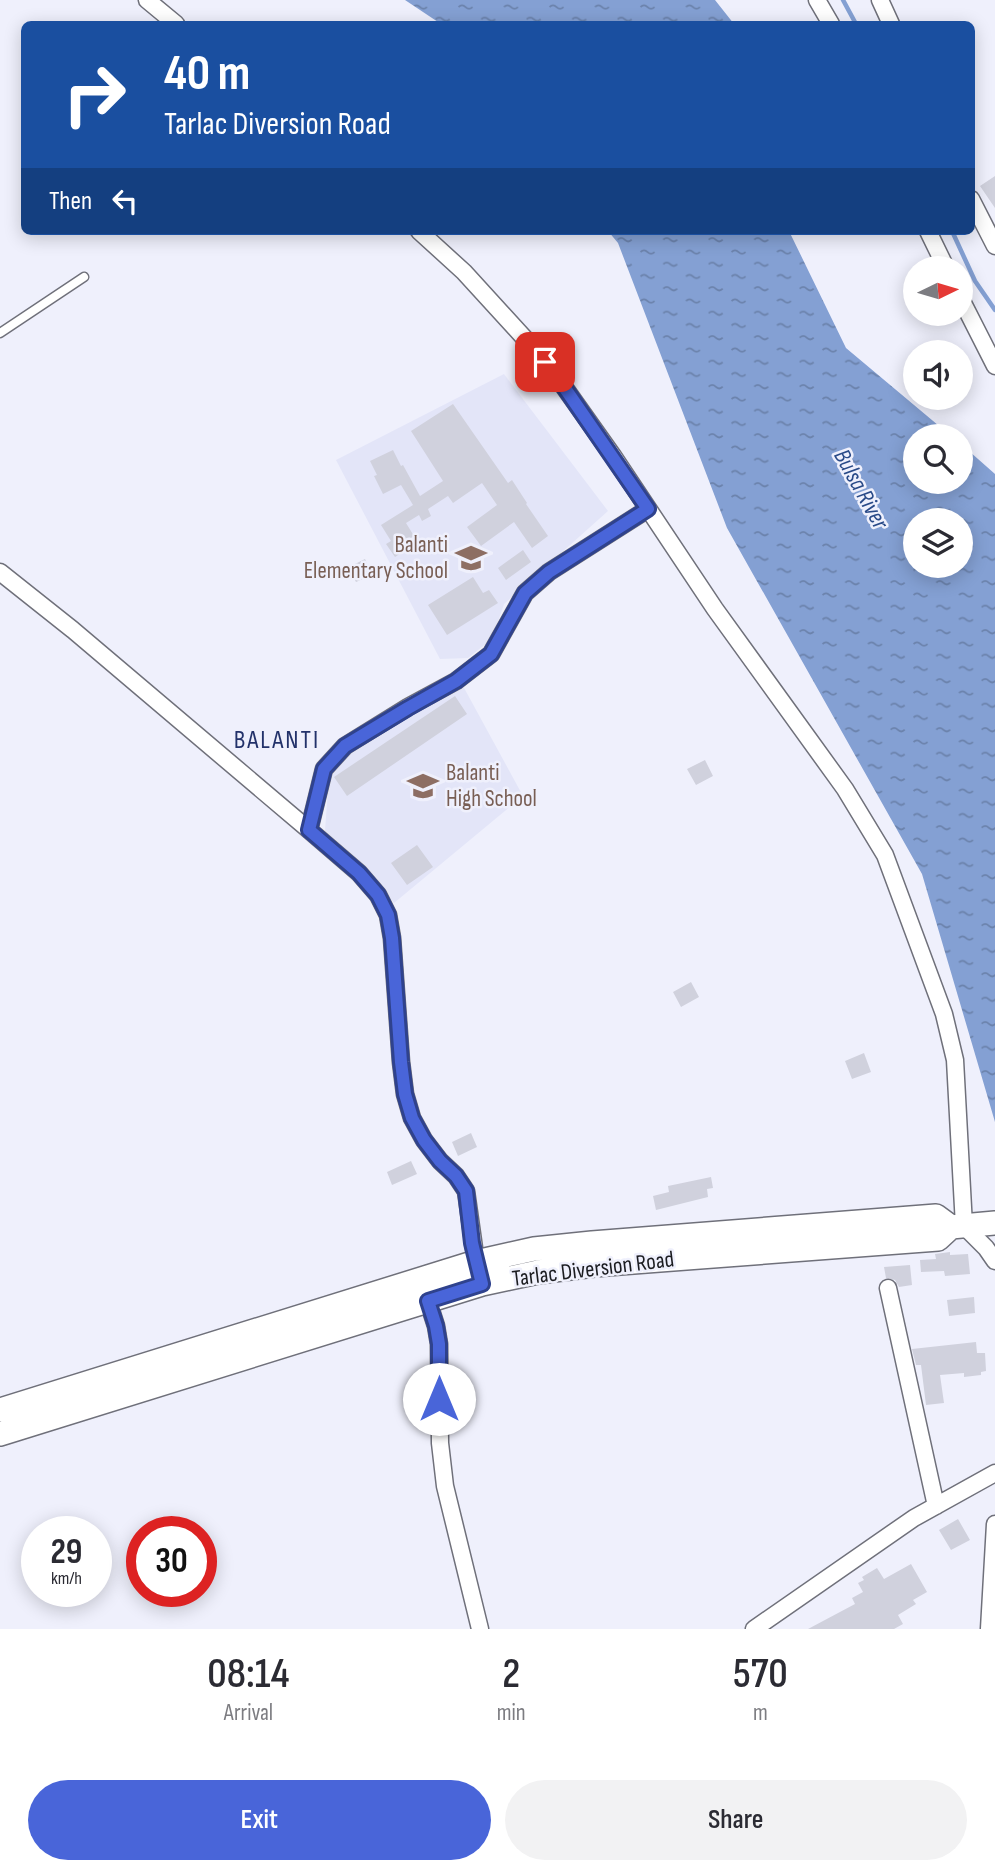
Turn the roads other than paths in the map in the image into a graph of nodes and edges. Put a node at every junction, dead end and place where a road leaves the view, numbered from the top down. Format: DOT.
graph roads {
  1 [pos="147,0"];
  2 [pos="817,0"];
  3 [pos="880,0"];
  4 [pos="172,21"];
  5 [pos="829,21"];
  6 [pos="890,21"];
  7 [pos="975,207"];
  8 [pos="423,235"];
  9 [pos="930,235"];
  10 [pos="995,246"];
  11 [pos="940,256"];
  12 [pos="84,276"];
  13 [pos="973,323"];
  14 [pos="0,333"];
  15 [pos="995,366"];
  16 [pos="648,509"];
  17 [pos="0,572"];
  18 [pos="309,830"];
  19 [pos="972,1225"];
  20 [pos="995,1261"];
  21 [pos="479,1273"];
  22 [pos="888,1288"];
  23 [pos="425,1290"];
  24 [pos="0,1410"];
  25 [pos="0,1434"];
  26 [pos="995,1473"];
  27 [pos="936,1506"];
  28 [pos="995,1524"];
  29 [pos="480,1629"];
  30 [pos="754,1629"];
  31 [pos="989,1629"];
  1 -- 4 [label="street"];
  2 -- 5 [label="street"];
  3 -- 6 [label="street"];
  7 -- 10 [label="street"];
  8 -- 16 [label="street"];
  9 -- 11 [label="street"];
  12 -- 14 [label="lane"];
  13 -- 15 [label="street"];
  16 -- 18 [label="street"];
  16 -- 19 [label="street"];
  17 -- 18 [label="street"];
  18 -- 21 [label="street"];
  19 -- 20 [label="street"];
  19 -- 21 [label="main road, Tarlac Diversion Road"];
  21 -- 23 [label="main road, Tarlac Diversion Road"];
  22 -- 27 [label="street"];
  23 -- 24 [label="main road, Tarlac Diversion Road"];
  23 -- 25 [label="main road, Tarlac Diversion Road"];
  23 -- 29 [label="street"];
  26 -- 27 [label="street"];
  27 -- 30 [label="street"];
  28 -- 31 [label="street"];
}
